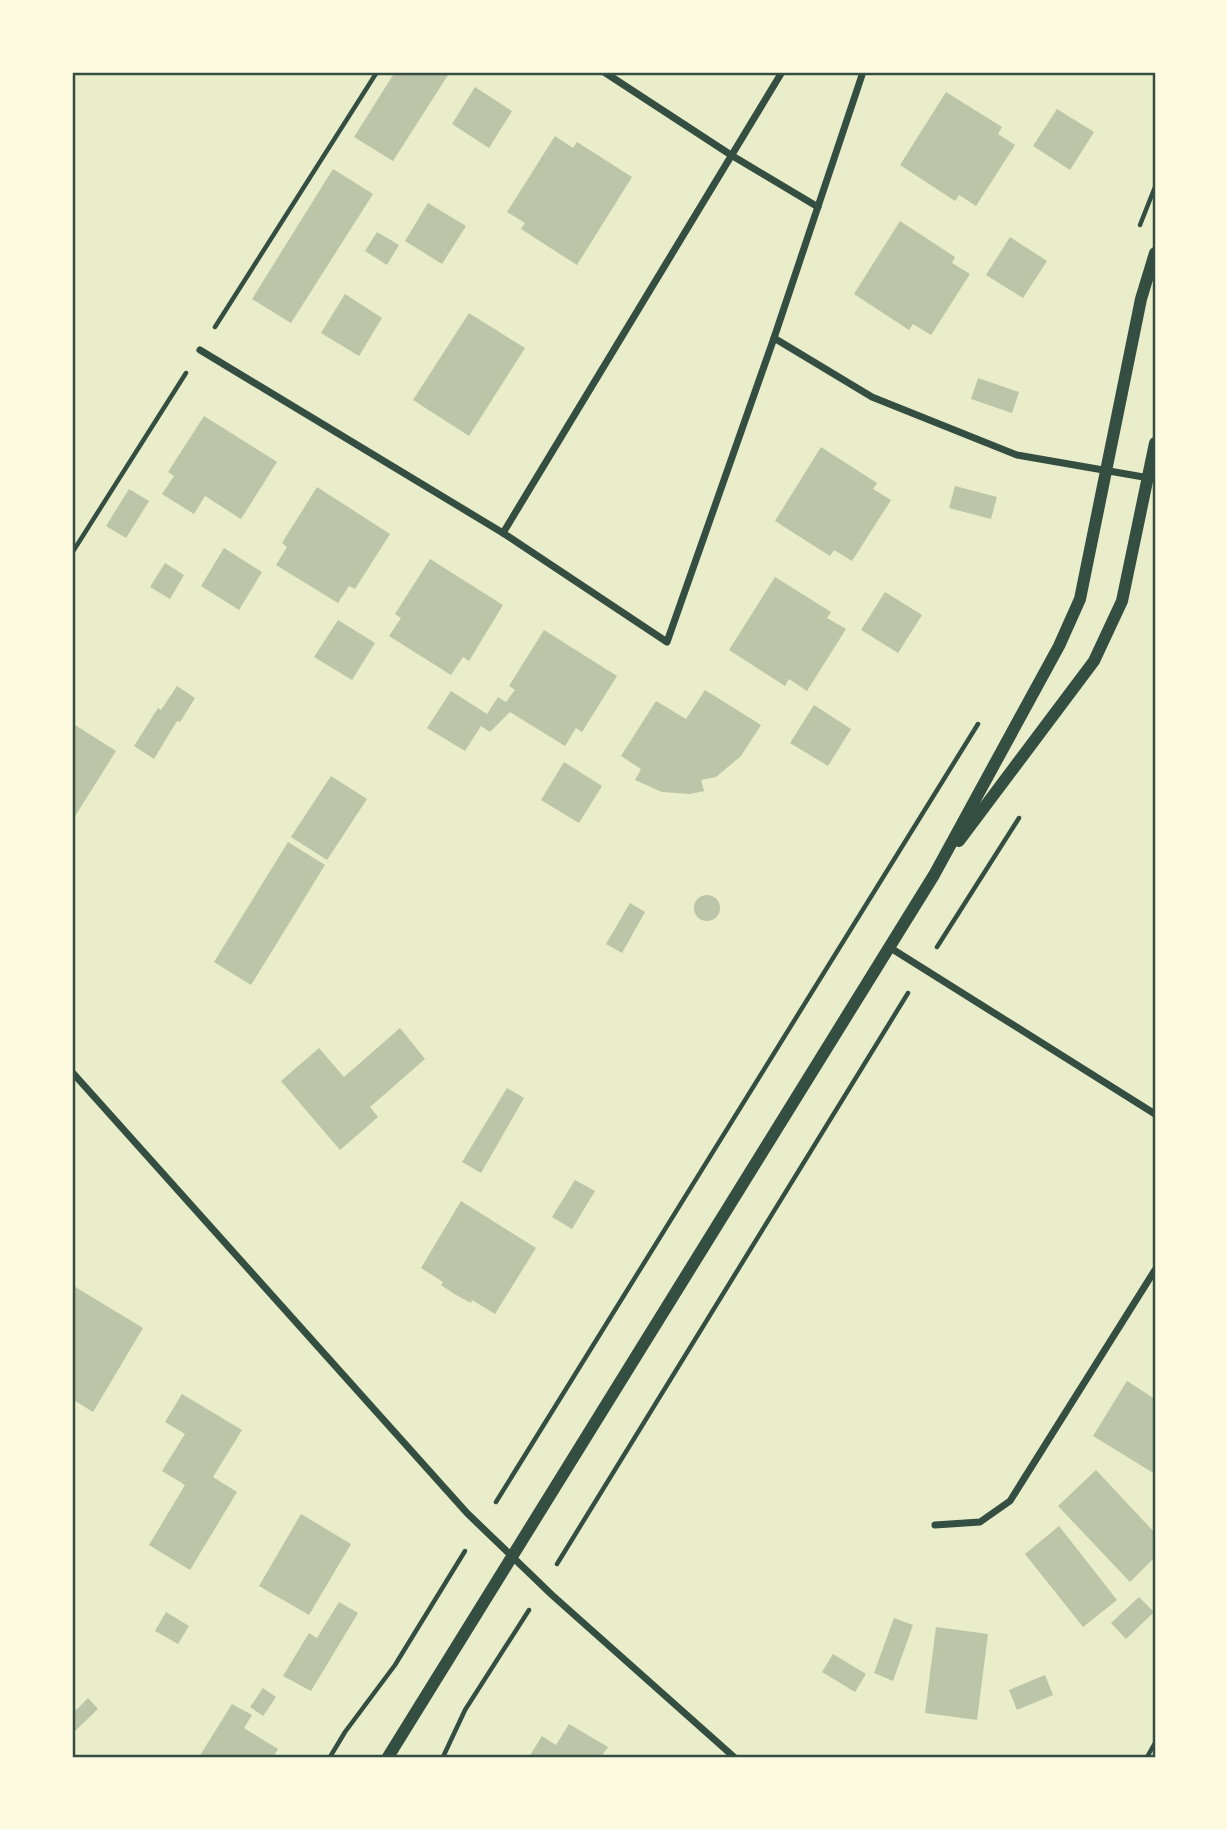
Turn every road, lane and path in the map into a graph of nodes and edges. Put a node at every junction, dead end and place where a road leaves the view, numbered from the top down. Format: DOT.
graph roads {
  1 [pos="377,72"];
  2 [pos="604,72"];
  3 [pos="782,72"];
  4 [pos="863,72"];
  5 [pos="731,155"];
  6 [pos="1155,187"];
  7 [pos="818,207"];
  8 [pos="1137,232"];
  9 [pos="1155,253"];
  10 [pos="774,338"];
  11 [pos="200,350"];
  12 [pos="1155,443"];
  13 [pos="1107,471"];
  14 [pos="1152,479"];
  15 [pos="503,533"];
  16 [pos="72,553"];
  17 [pos="984,713"];
  18 [pos="1026,806"];
  19 [pos="934,874"];
  20 [pos="889,947"];
  21 [pos="923,969"];
  22 [pos="72,1072"];
  23 [pos="1155,1114"];
  24 [pos="1155,1270"];
  25 [pos="935,1525"];
  26 [pos="481,1526"];
  27 [pos="512,1556"];
  28 [pos="544,1586"];
  29 [pos="1155,1743"];
  30 [pos="330,1757"];
  31 [pos="388,1757"];
  32 [pos="443,1757"];
  33 [pos="734,1757"];
  34 [pos="1147,1757"];
  1 -- 11 [label="path"];
  2 -- 5 [label="street"];
  3 -- 5 [label="street"];
  4 -- 7 [label="street"];
  5 -- 7 [label="street"];
  5 -- 15 [label="street"];
  6 -- 8 [label="path"];
  7 -- 10 [label="street"];
  9 -- 13 [label="street"];
  10 -- 13 [label="street"];
  10 -- 15 [label="street"];
  11 -- 15 [label="street"];
  11 -- 16 [label="path"];
  12 -- 14 [label="street"];
  13 -- 14 [label="street"];
  13 -- 19 [label="street"];
  14 -- 19 [label="street"];
  17 -- 26 [label="path"];
  18 -- 21 [label="path"];
  19 -- 20 [label="street"];
  20 -- 21 [label="street"];
  20 -- 27 [label="street"];
  21 -- 23 [label="street"];
  21 -- 28 [label="path"];
  22 -- 26 [label="street"];
  24 -- 25 [label="street"];
  26 -- 27 [label="street"];
  26 -- 30 [label="path"];
  27 -- 28 [label="street"];
  27 -- 31 [label="street"];
  28 -- 32 [label="path"];
  28 -- 33 [label="street"];
  29 -- 34 [label="path"];
}
